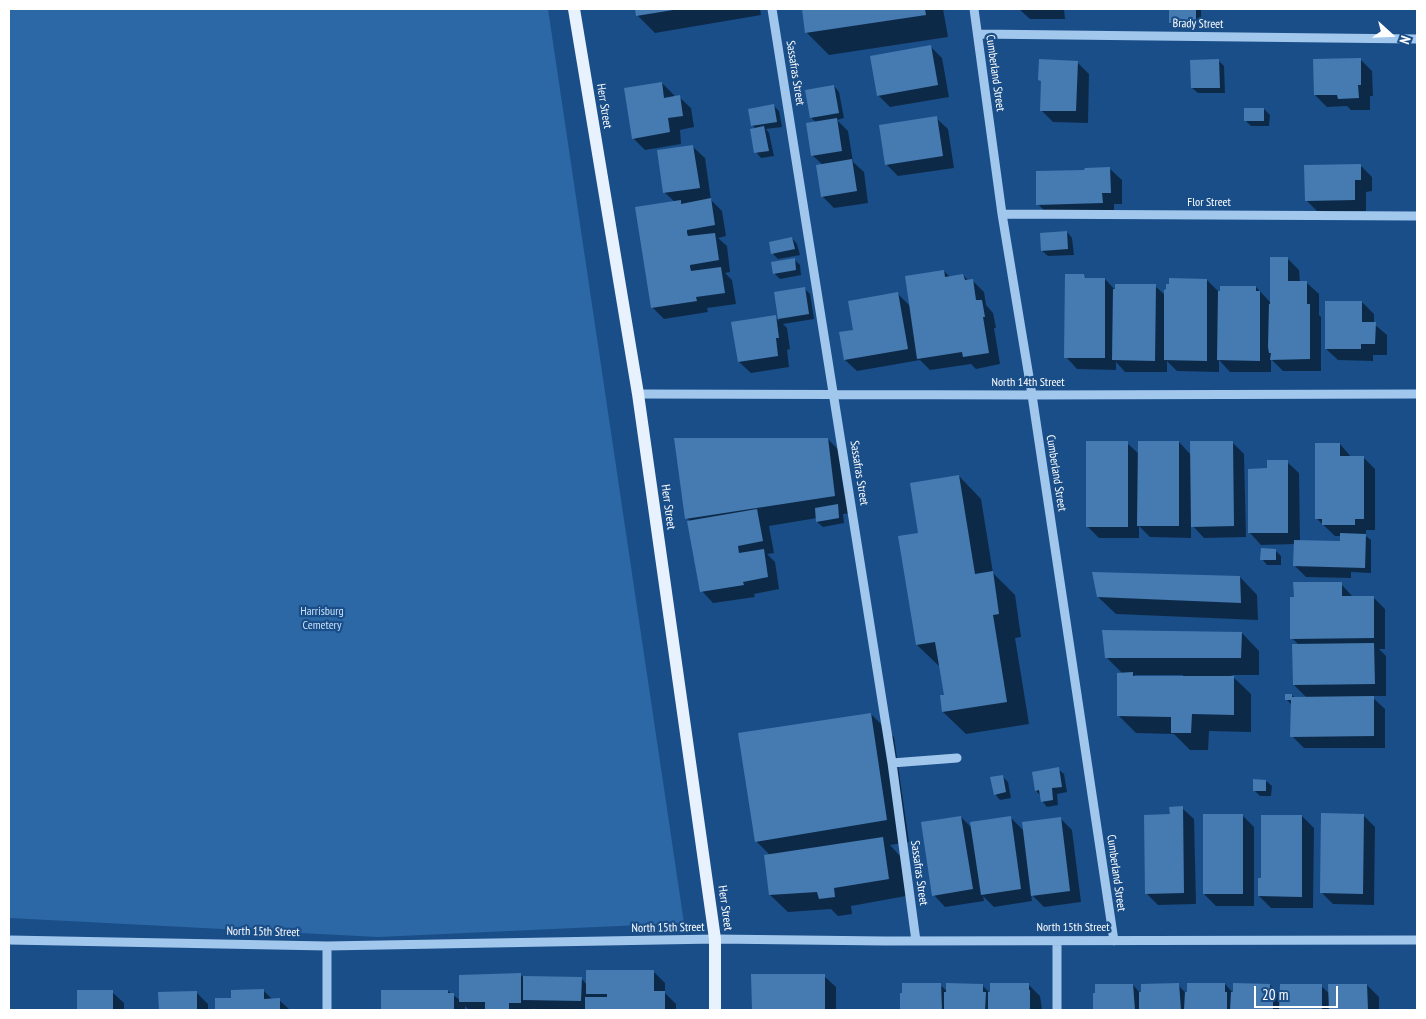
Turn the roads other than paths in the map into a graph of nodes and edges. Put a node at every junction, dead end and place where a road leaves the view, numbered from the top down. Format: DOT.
graph roads {
  1 [pos="574,9"];
  2 [pos="772,9"];
  3 [pos="974,9"];
  4 [pos="978,34"];
  5 [pos="1417,39"];
  6 [pos="1002,214"];
  7 [pos="1417,216"];
  8 [pos="638,394"];
  9 [pos="834,394"];
  10 [pos="1417,394"];
  11 [pos="1032,396"];
  12 [pos="957,758"];
  13 [pos="892,763"];
  14 [pos="9,940"];
  15 [pos="715,940"];
  16 [pos="1417,940"];
  17 [pos="916,941"];
  18 [pos="1057,941"];
  19 [pos="1114,941"];
  20 [pos="327,946"];
  21 [pos="327,1010"];
  22 [pos="715,1010"];
  23 [pos="1057,1010"];
  1 -- 8 [label="main road, Herr Street"];
  2 -- 9 [label="street, Sassafras Street"];
  3 -- 4 [label="street, Cumberland Street"];
  4 -- 5 [label="street, Brady Street"];
  4 -- 6 [label="street, Cumberland Street"];
  6 -- 7 [label="street, Flor Street"];
  6 -- 11 [label="street, Cumberland Street"];
  8 -- 9 [label="street, North 14th Street"];
  8 -- 15 [label="main road, Herr Street"];
  9 -- 11 [label="street, North 14th Street"];
  9 -- 13 [label="street, Sassafras Street"];
  10 -- 11 [label="street, North 14th Street"];
  11 -- 19 [label="street, Cumberland Street"];
  12 -- 13 [label="street"];
  13 -- 17 [label="street, Sassafras Street"];
  14 -- 20 [label="street, North 15th Street"];
  15 -- 17 [label="street, North 15th Street"];
  15 -- 20 [label="street, North 15th Street"];
  15 -- 22 [label="main road, Herr Street"];
  16 -- 19 [label="street, North 15th Street"];
  17 -- 18 [label="street, North 15th Street"];
  18 -- 19 [label="street, North 15th Street"];
  18 -- 23 [label="street"];
  20 -- 21 [label="street"];
}
